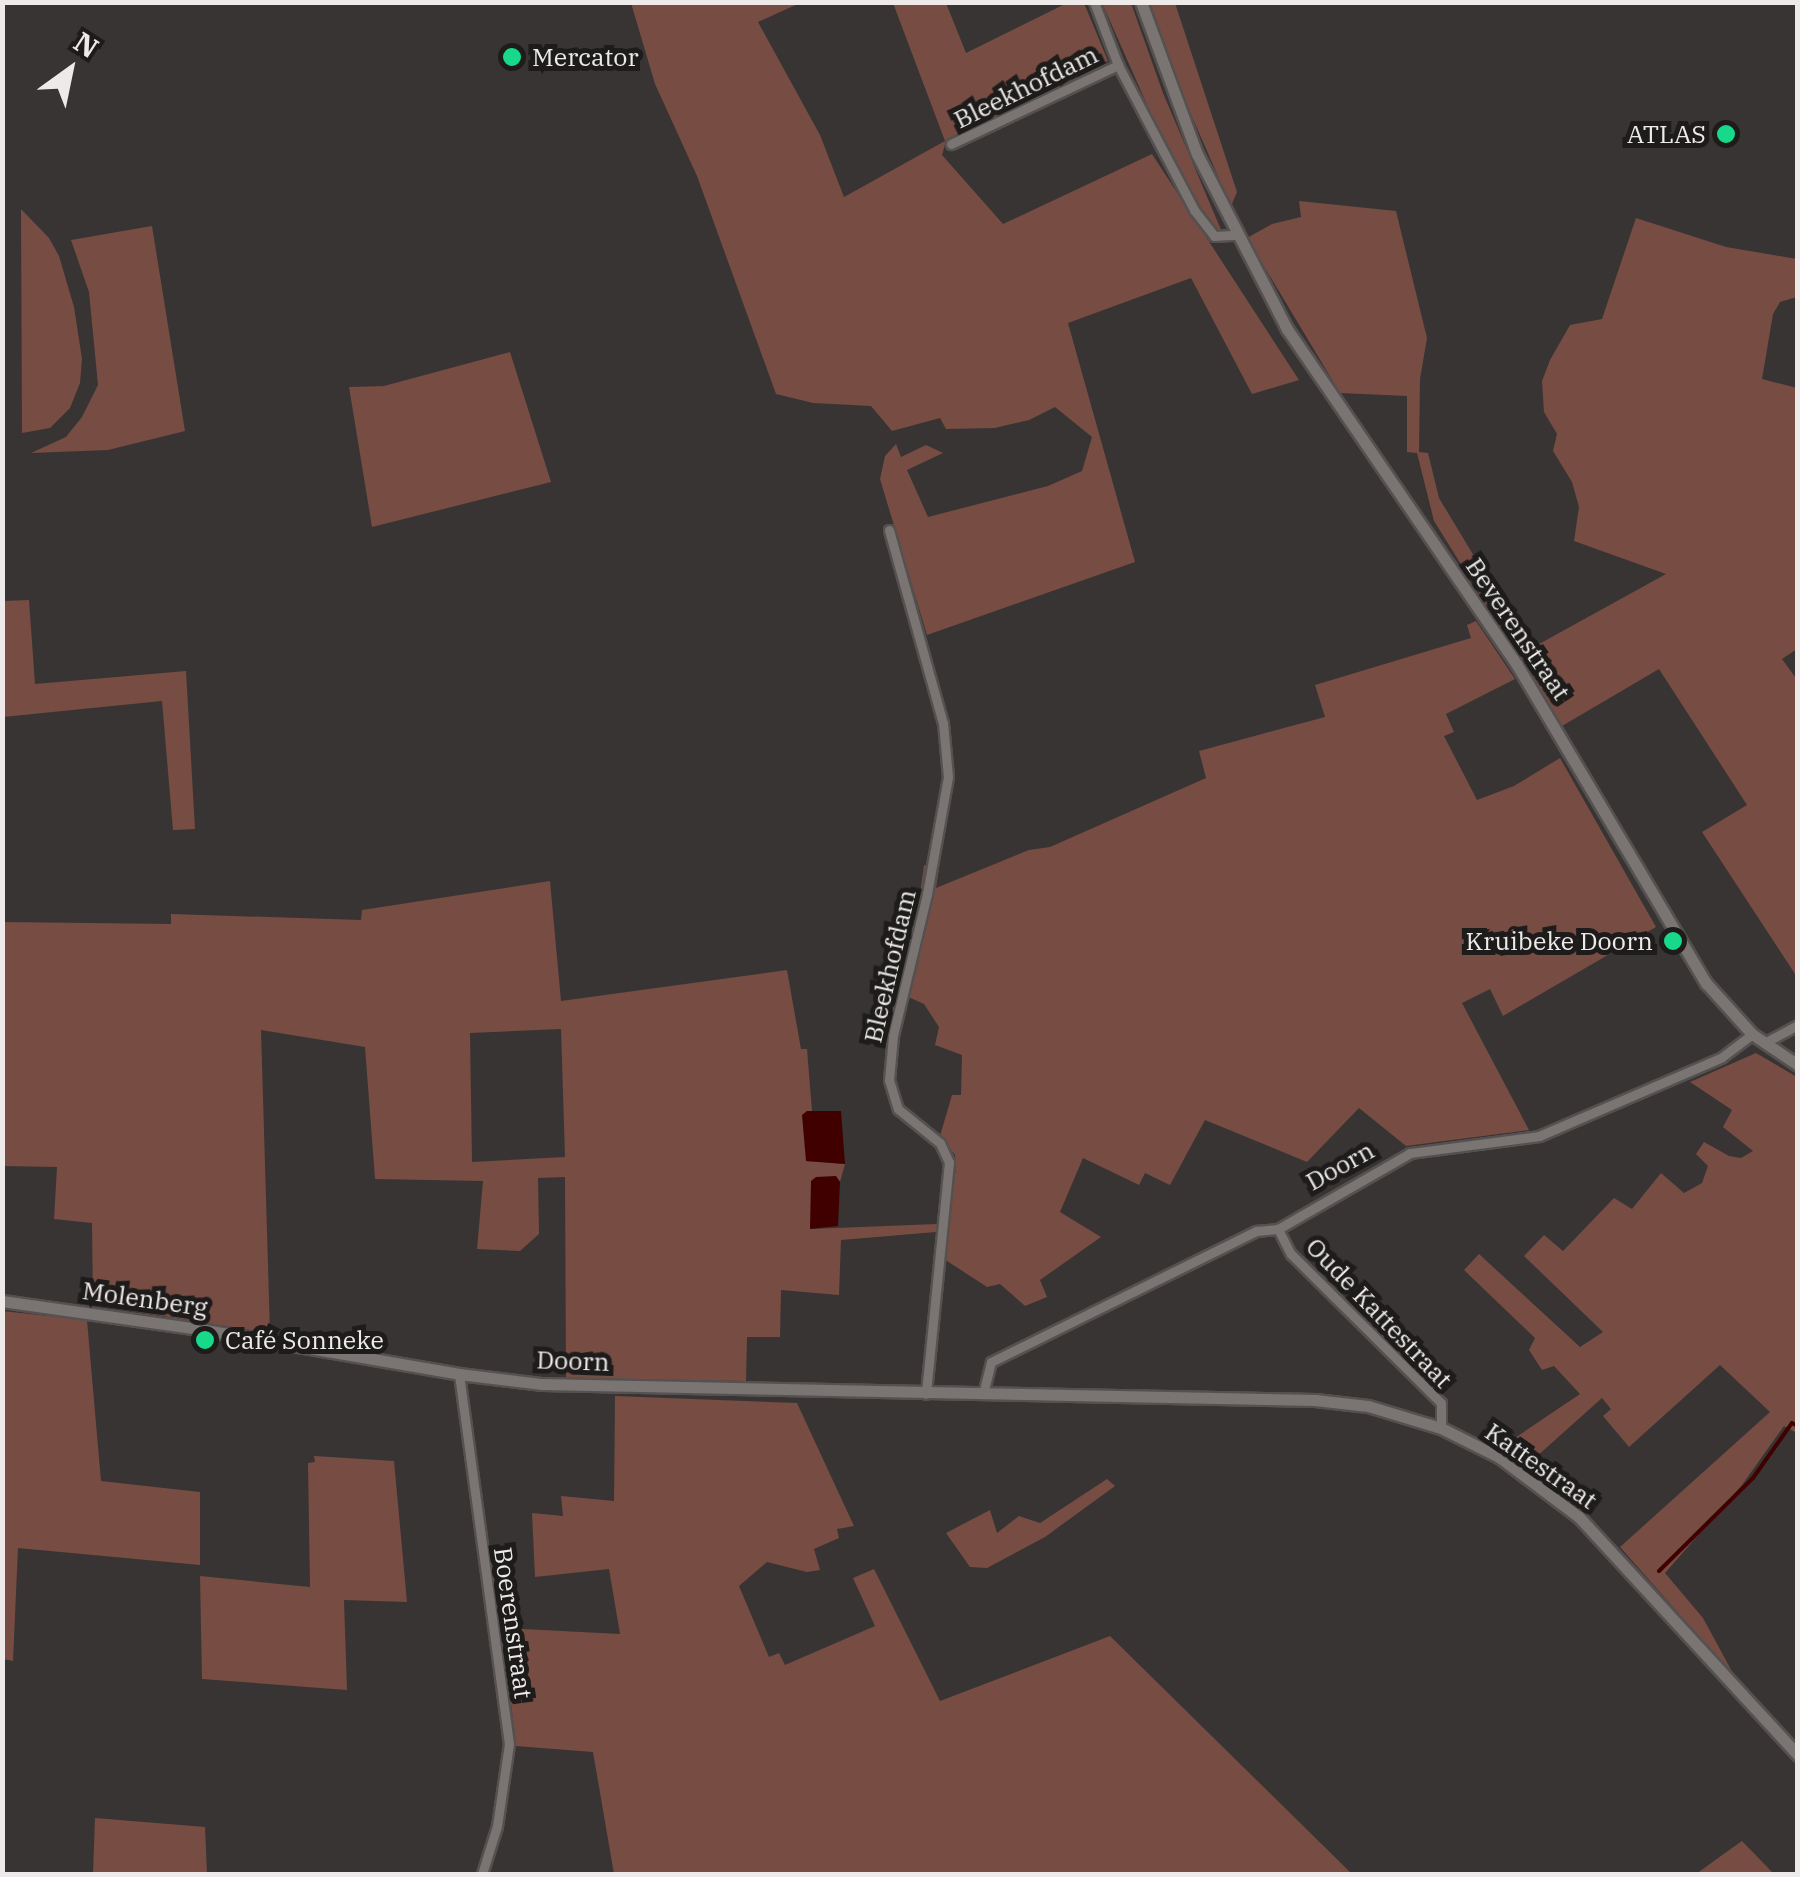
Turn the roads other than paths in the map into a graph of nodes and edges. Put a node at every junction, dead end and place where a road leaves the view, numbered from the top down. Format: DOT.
graph roads {
  1 [pos="1094,2"];
  2 [pos="1141,2"];
  3 [pos="1118,65"];
  4 [pos="952,144"];
  5 [pos="1236,235"];
  6 [pos="889,530"];
  7 [pos="1798,1025"];
  8 [pos="1752,1034"];
  9 [pos="1764,1043"];
  10 [pos="1798,1065"];
  11 [pos="1278,1229"];
  12 [pos="2,1301"];
  13 [pos="459,1374"];
  14 [pos="926,1394"];
  15 [pos="983,1394"];
  16 [pos="1441,1428"];
  17 [pos="1798,1755"];
  18 [pos="482,1874"];
  1 -- 3 [label="street"];
  2 -- 5 [label="street, Beverenstraat"];
  3 -- 4 [label="street, Bleekhofdam"];
  3 -- 5 [label="street"];
  5 -- 8 [label="street, Beverenstraat"];
  6 -- 14 [label="street, Bleekhofdam"];
  7 -- 9 [label="street"];
  8 -- 9 [label="street, Beverenstraat"];
  8 -- 11 [label="street, Doorn"];
  9 -- 10 [label="street, Beverenstraat"];
  11 -- 15 [label="street, Doorn"];
  11 -- 16 [label="street, Oude Kattestraat"];
  12 -- 13 [label="street, Molenberg"];
  13 -- 14 [label="street, Doorn"];
  13 -- 18 [label="street, Boerenstraat"];
  14 -- 15 [label="street, Kattestraat"];
  15 -- 16 [label="street, Kattestraat"];
  16 -- 17 [label="street, Kattestraat"];
}
